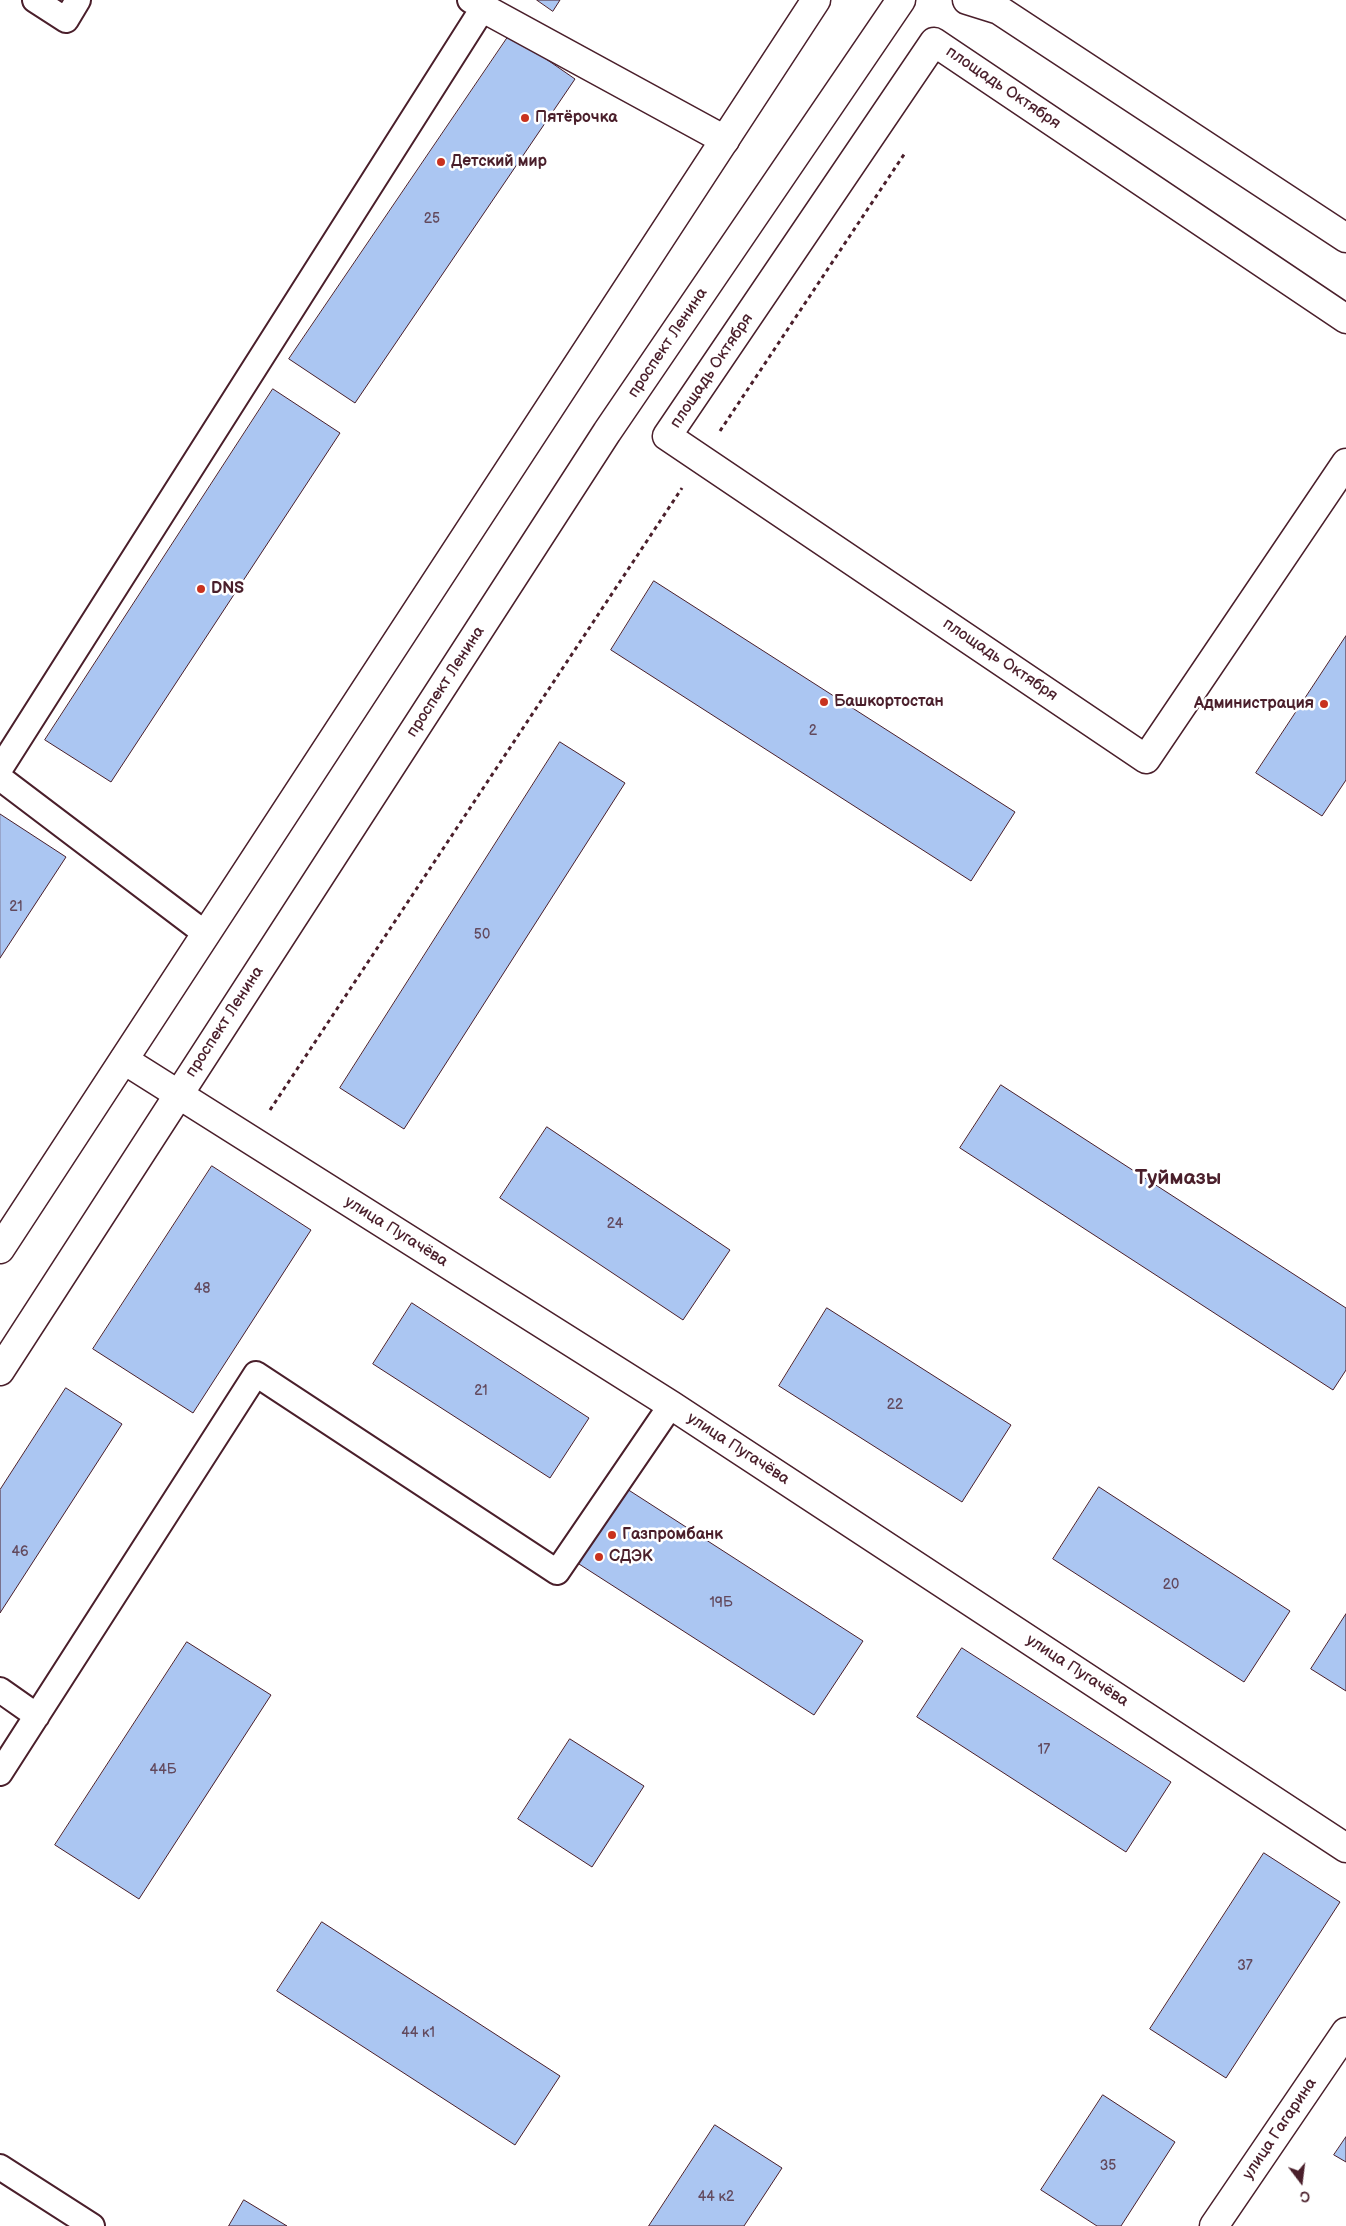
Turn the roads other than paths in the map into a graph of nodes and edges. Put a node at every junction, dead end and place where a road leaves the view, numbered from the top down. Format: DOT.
graph roads {
  1 [pos="35,0"];
  2 [pos="78,0"];
  3 [pos="816,0"];
  4 [pos="901,0"];
  5 [pos="967,0"];
  6 [pos="477,4"];
  7 [pos="995,5"];
  8 [pos="725,140"];
  9 [pos="1346,238"];
  10 [pos="1346,319"];
  11 [pos="1346,463"];
  12 [pos="0,769"];
  13 [pos="0,778"];
  14 [pos="206,934"];
  15 [pos="124,1060"];
  16 [pos="179,1094"];
  17 [pos="0,1250"];
  18 [pos="0,1371"];
  19 [pos="672,1405"];
  20 [pos="0,1690"];
  21 [pos="37,1716"];
  22 [pos="0,1773"];
  23 [pos="1346,1848"];
  24 [pos="1346,2032"];
  25 [pos="0,2167"];
  26 [pos="92,2226"];
  27 [pos="1214,2226"];
  1 -- 2 [label="lane"];
  3 -- 8 [label="street"];
  4 -- 16 [label="street, проспект Ленина"];
  5 -- 7 [label="street"];
  6 -- 8 [label="street"];
  6 -- 12 [label="lane"];
  7 -- 9 [label="street"];
  8 -- 14 [label="street"];
  10 -- 11 [label="street, площадь Октября"];
  13 -- 14 [label="lane"];
  14 -- 15 [label="street"];
  15 -- 16 [label="street, улица Пугачёва"];
  15 -- 17 [label="street"];
  16 -- 18 [label="street, проспект Ленина"];
  16 -- 19 [label="street, улица Пугачёва"];
  19 -- 21 [label="lane"];
  19 -- 23 [label="street, улица Пугачёва"];
  20 -- 21 [label="lane"];
  21 -- 22 [label="lane"];
  24 -- 27 [label="street, улица Гагарина"];
  25 -- 26 [label="lane"];
}
